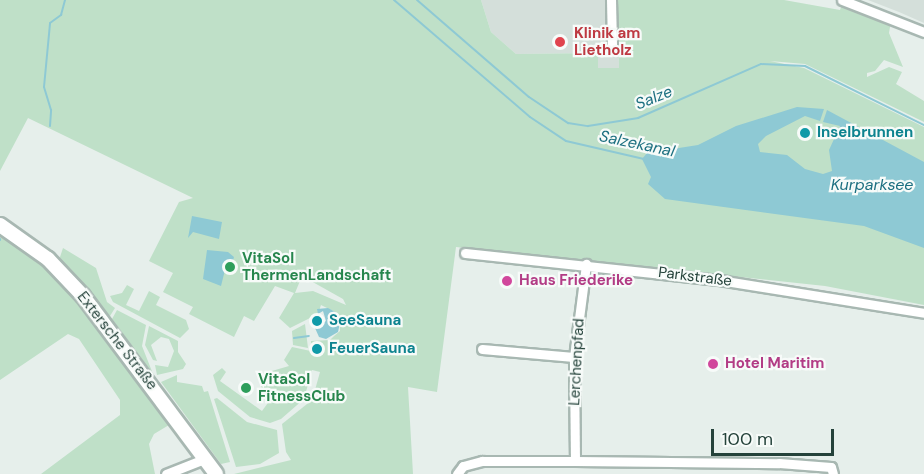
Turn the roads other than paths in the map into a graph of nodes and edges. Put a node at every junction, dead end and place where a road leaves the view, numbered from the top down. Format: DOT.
graph roads {
  1 [pos="611,0"];
  2 [pos="842,0"];
  3 [pos="924,32"];
  4 [pos="612,45"];
  5 [pos="0,225"];
  6 [pos="465,253"];
  7 [pos="586,264"];
  8 [pos="924,313"];
  9 [pos="482,349"];
  10 [pos="574,357"];
  11 [pos="204,459"];
  12 [pos="575,461"];
  13 [pos="832,471"];
  14 [pos="166,474"];
  15 [pos="216,474"];
  16 [pos="457,474"];
  1 -- 4 [label="street"];
  2 -- 3 [label="street"];
  5 -- 11 [label="main road, Extersche Straße"];
  6 -- 7 [label="street, Parkstraße"];
  7 -- 8 [label="street, Parkstraße"];
  7 -- 10 [label="street, Lerchenpfad"];
  9 -- 10 [label="street"];
  10 -- 12 [label="street, Lerchenpfad"];
  11 -- 14 [label="street"];
  11 -- 15 [label="main road, Extersche Straße"];
  12 -- 13 [label="street"];
  12 -- 16 [label="street"];
}
